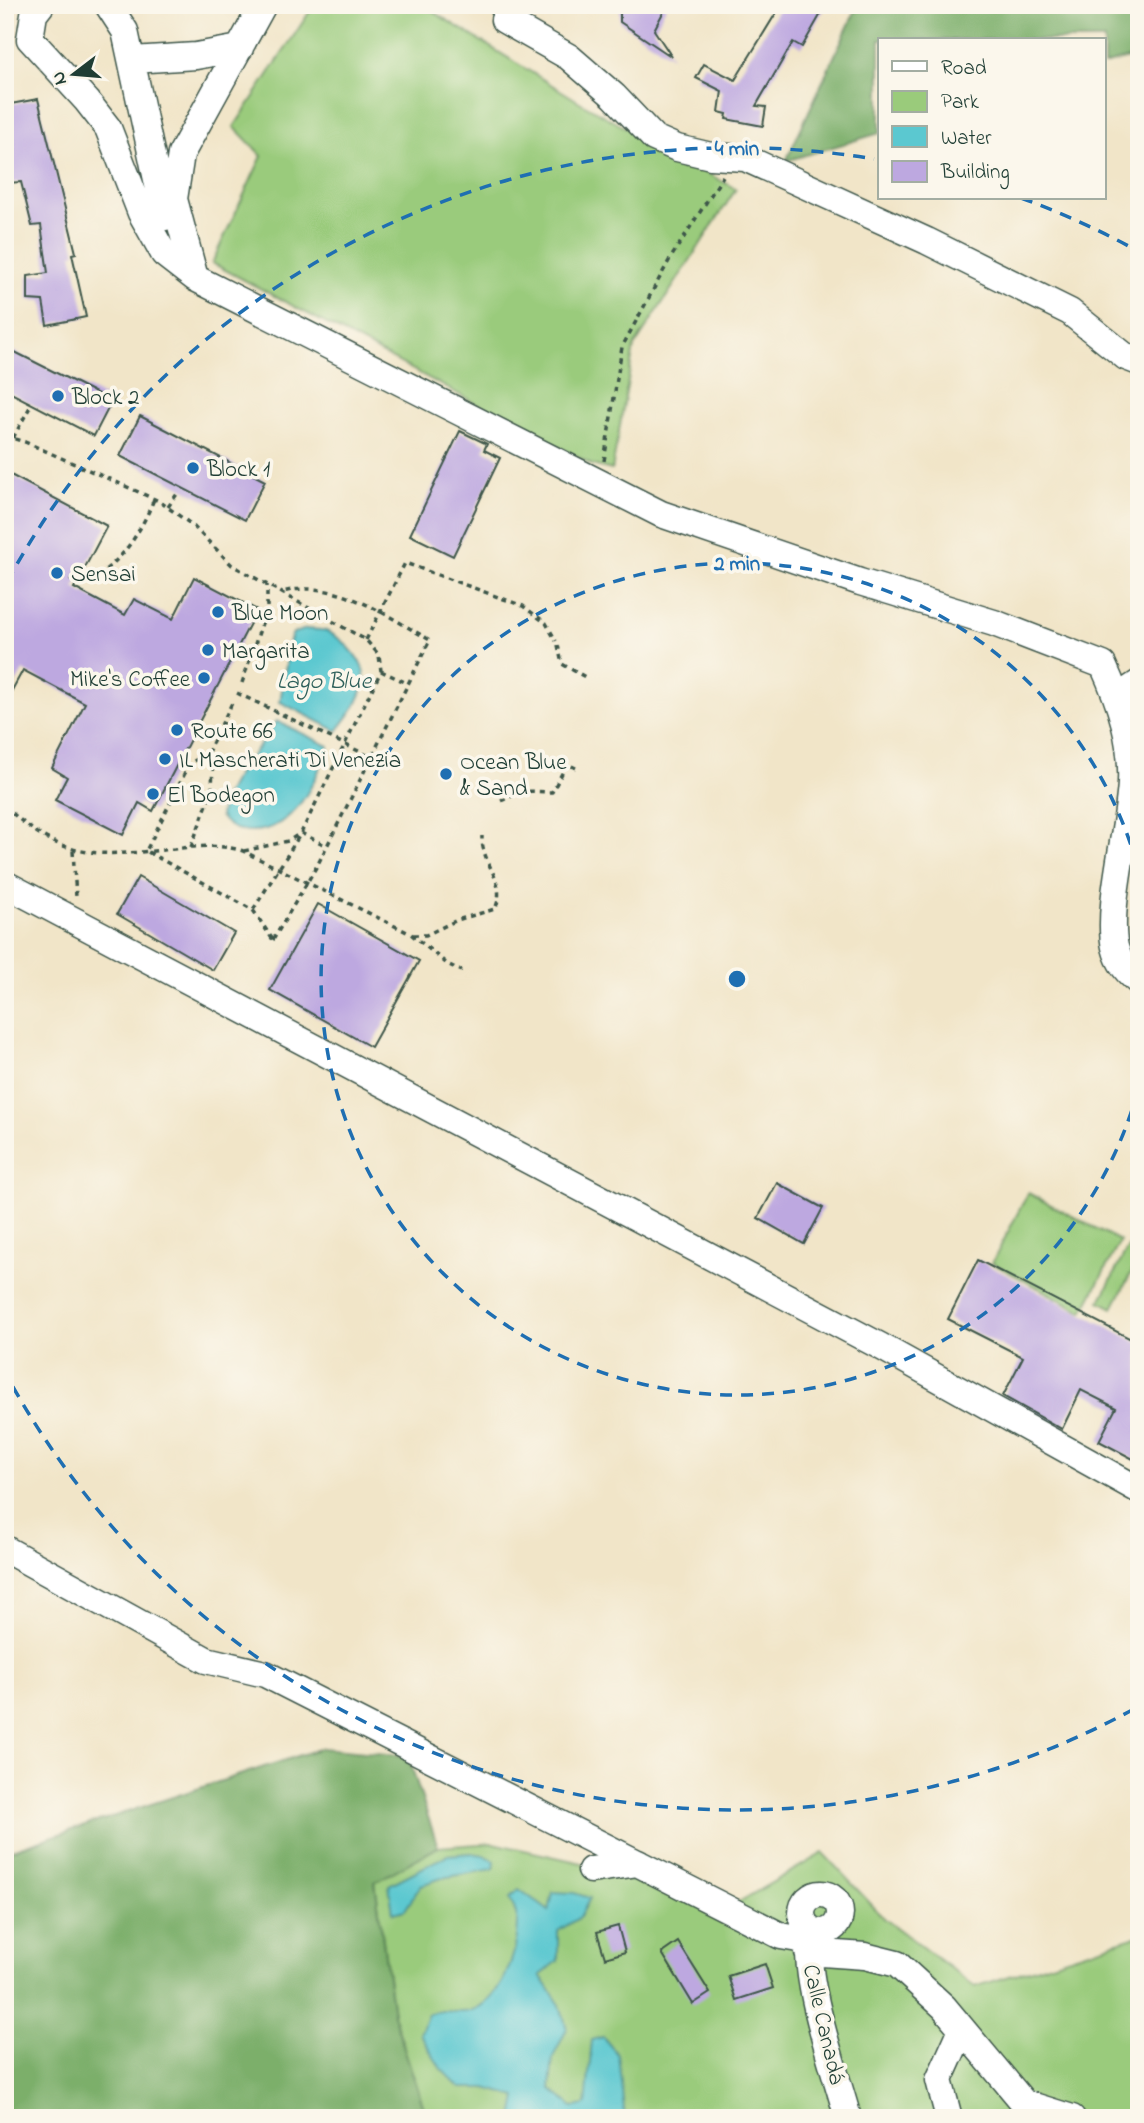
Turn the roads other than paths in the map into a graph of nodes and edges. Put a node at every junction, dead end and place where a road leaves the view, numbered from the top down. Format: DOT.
graph roads {
  1 [pos="41,5"];
  2 [pos="108,5"];
  3 [pos="263,5"];
  4 [pos="504,20"];
  5 [pos="240,48"];
  6 [pos="132,60"];
  7 [pos="195,278"];
  8 [pos="1139,362"];
  9 [pos="1129,690"];
  10 [pos="1135,773"];
  11 [pos="5,884"];
  12 [pos="1139,982"];
  13 [pos="1139,1490"];
  14 [pos="5,1549"];
  15 [pos="638,1863"];
  16 [pos="592,1870"];
  17 [pos="810,1941"];
  18 [pos="962,2029"];
  19 [pos="848,2118"];
  20 [pos="948,2118"];
  21 [pos="1072,2118"];
  1 -- 7 [label="street"];
  2 -- 6 [label="street"];
  3 -- 5 [label="street"];
  4 -- 8 [label="street"];
  5 -- 6 [label="street"];
  5 -- 7 [label="street"];
  6 -- 7 [label="street"];
  7 -- 9 [label="street"];
  9 -- 10 [label="street"];
  10 -- 12 [label="street"];
  11 -- 13 [label="street"];
  14 -- 15 [label="street"];
  15 -- 16 [label="street"];
  15 -- 17 [label="street"];
  17 -- 18 [label="street"];
  17 -- 19 [label="street, Calle Canadá"];
  18 -- 20 [label="street"];
  18 -- 21 [label="street"];
}
